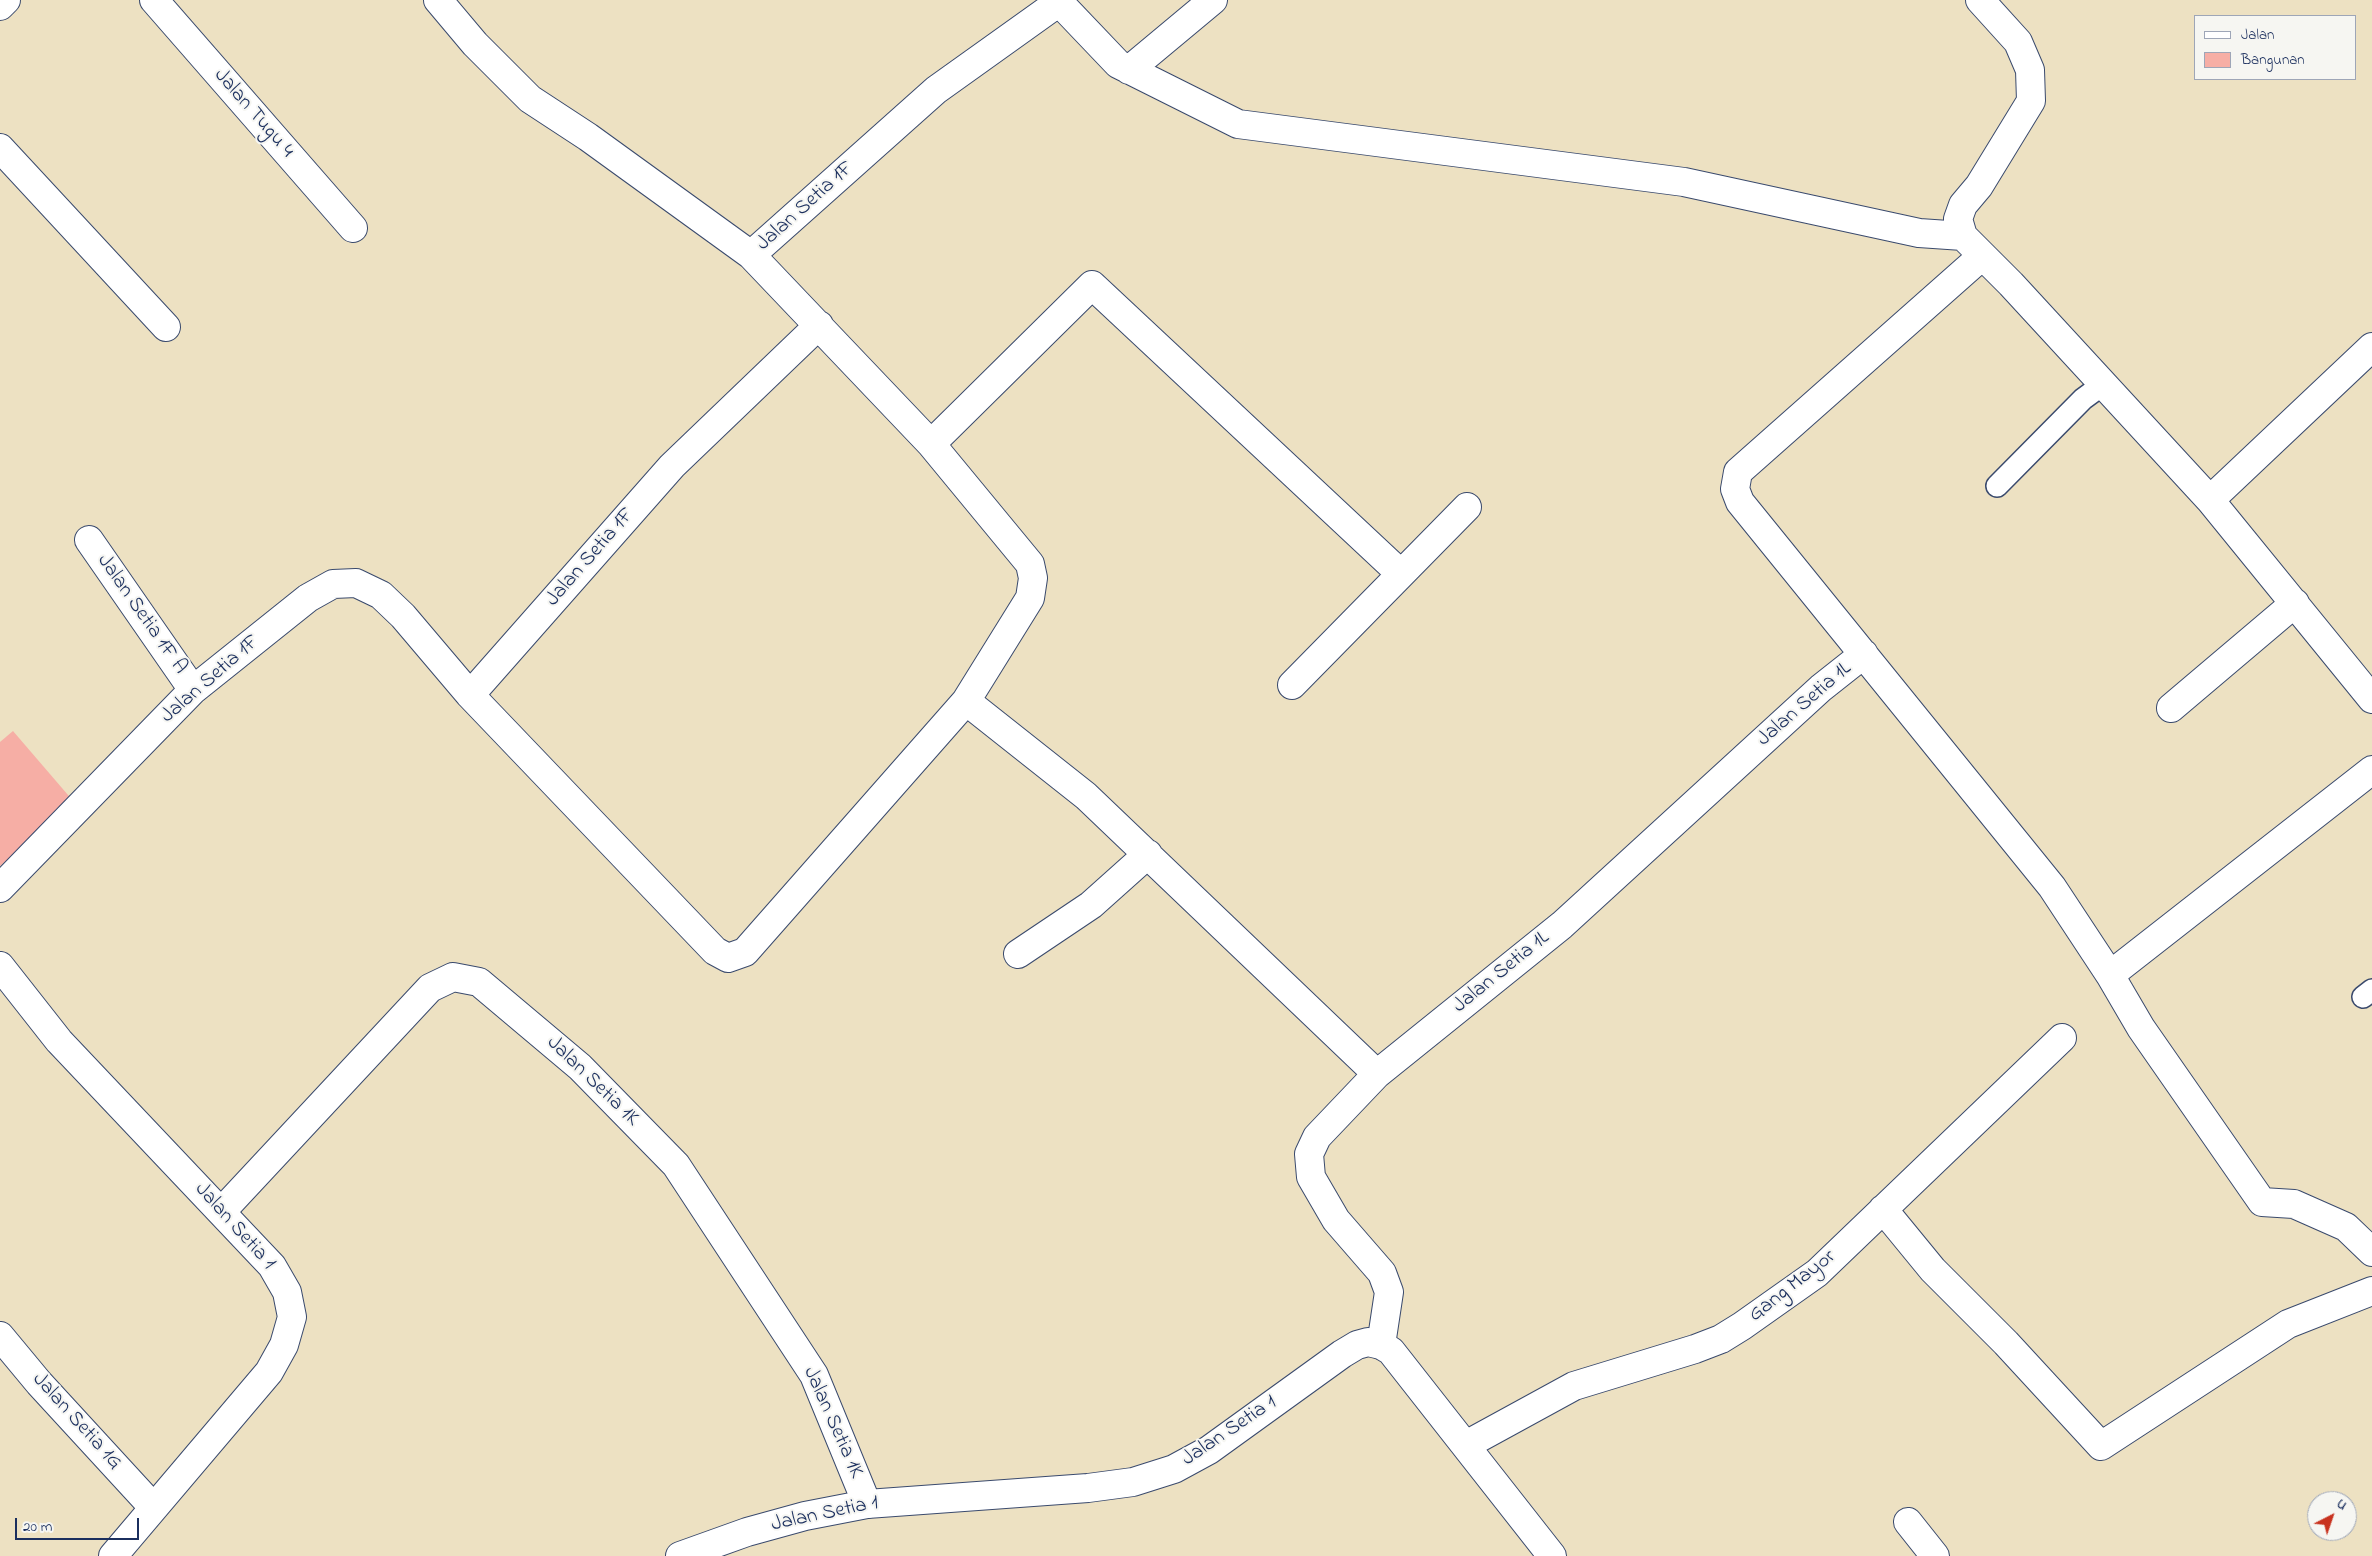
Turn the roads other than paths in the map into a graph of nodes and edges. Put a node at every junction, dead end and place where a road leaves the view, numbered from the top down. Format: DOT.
graph roads {
  1 [pos="6,0"];
  2 [pos="154,0"];
  3 [pos="438,0"];
  4 [pos="1213,0"];
  5 [pos="1980,0"];
  6 [pos="1058,1"];
  7 [pos="0,6"];
  8 [pos="1129,70"];
  9 [pos="0,148"];
  10 [pos="352,228"];
  11 [pos="1963,236"];
  12 [pos="751,255"];
  13 [pos="1982,256"];
  14 [pos="819,325"];
  15 [pos="166,327"];
  16 [pos="2372,348"];
  17 [pos="2102,385"];
  18 [pos="931,444"];
  19 [pos="1997,486"];
  20 [pos="2210,500"];
  21 [pos="1467,507"];
  22 [pos="88,540"];
  23 [pos="1401,574"];
  24 [pos="2295,603"];
  25 [pos="1864,654"];
  26 [pos="1292,685"];
  27 [pos="193,690"];
  28 [pos="470,695"];
  29 [pos="2372,699"];
  30 [pos="966,701"];
  31 [pos="2171,708"];
  32 [pos="2372,770"];
  33 [pos="1148,854"];
  34 [pos="0,888"];
  35 [pos="1018,954"];
  36 [pos="0,966"];
  37 [pos="2110,975"];
  38 [pos="2062,1038"];
  39 [pos="1377,1074"];
  40 [pos="1883,1209"];
  41 [pos="222,1211"];
  42 [pos="2372,1252"];
  43 [pos="2372,1291"];
  44 [pos="0,1336"];
  45 [pos="1381,1345"];
  46 [pos="1466,1445"];
  47 [pos="867,1504"];
  48 [pos="153,1507"];
  49 [pos="1908,1522"];
  50 [pos="113,1556"];
  51 [pos="680,1556"];
  52 [pos="1552,1556"];
  53 [pos="1935,1556"];
  1 -- 7 [label="street"];
  2 -- 10 [label="street, Jalan Tugu 4"];
  3 -- 12 [label="street"];
  4 -- 8 [label="street"];
  5 -- 11 [label="street"];
  6 -- 8 [label="street"];
  6 -- 12 [label="street, Jalan Setia 1F"];
  8 -- 11 [label="street"];
  9 -- 15 [label="street"];
  11 -- 13 [label="street"];
  12 -- 14 [label="street, Jalan Setia 1F"];
  13 -- 17 [label="street"];
  13 -- 25 [label="street"];
  14 -- 18 [label="street"];
  14 -- 28 [label="street, Jalan Setia 1F"];
  16 -- 20 [label="street"];
  17 -- 19 [label="lane"];
  17 -- 20 [label="street"];
  18 -- 23 [label="street"];
  18 -- 30 [label="street"];
  20 -- 24 [label="street"];
  21 -- 23 [label="street"];
  22 -- 27 [label="street, Jalan Setia 1F A"];
  23 -- 26 [label="street"];
  24 -- 29 [label="street"];
  24 -- 31 [label="street"];
  25 -- 37 [label="street"];
  25 -- 39 [label="street, Jalan Setia 1L"];
  27 -- 28 [label="street, Jalan Setia 1F"];
  27 -- 34 [label="street, Jalan Setia 1F"];
  28 -- 30 [label="street"];
  30 -- 33 [label="street"];
  32 -- 37 [label="street"];
  33 -- 35 [label="street"];
  33 -- 39 [label="street"];
  36 -- 41 [label="street, Jalan Setia 1"];
  37 -- 42 [label="street"];
  38 -- 40 [label="street, Gang Mayor"];
  39 -- 45 [label="street, Jalan Setia 1L"];
  40 -- 43 [label="street"];
  40 -- 46 [label="street, Gang Mayor"];
  41 -- 47 [label="street, Jalan Setia 1K"];
  41 -- 48 [label="street, Jalan Setia 1"];
  44 -- 48 [label="street, Jalan Setia 1G"];
  45 -- 46 [label="street"];
  45 -- 47 [label="street, Jalan Setia 1"];
  46 -- 52 [label="street"];
  47 -- 51 [label="street, Jalan Setia 1"];
  48 -- 50 [label="street, Jalan Setia 1"];
  49 -- 53 [label="street"];
}
